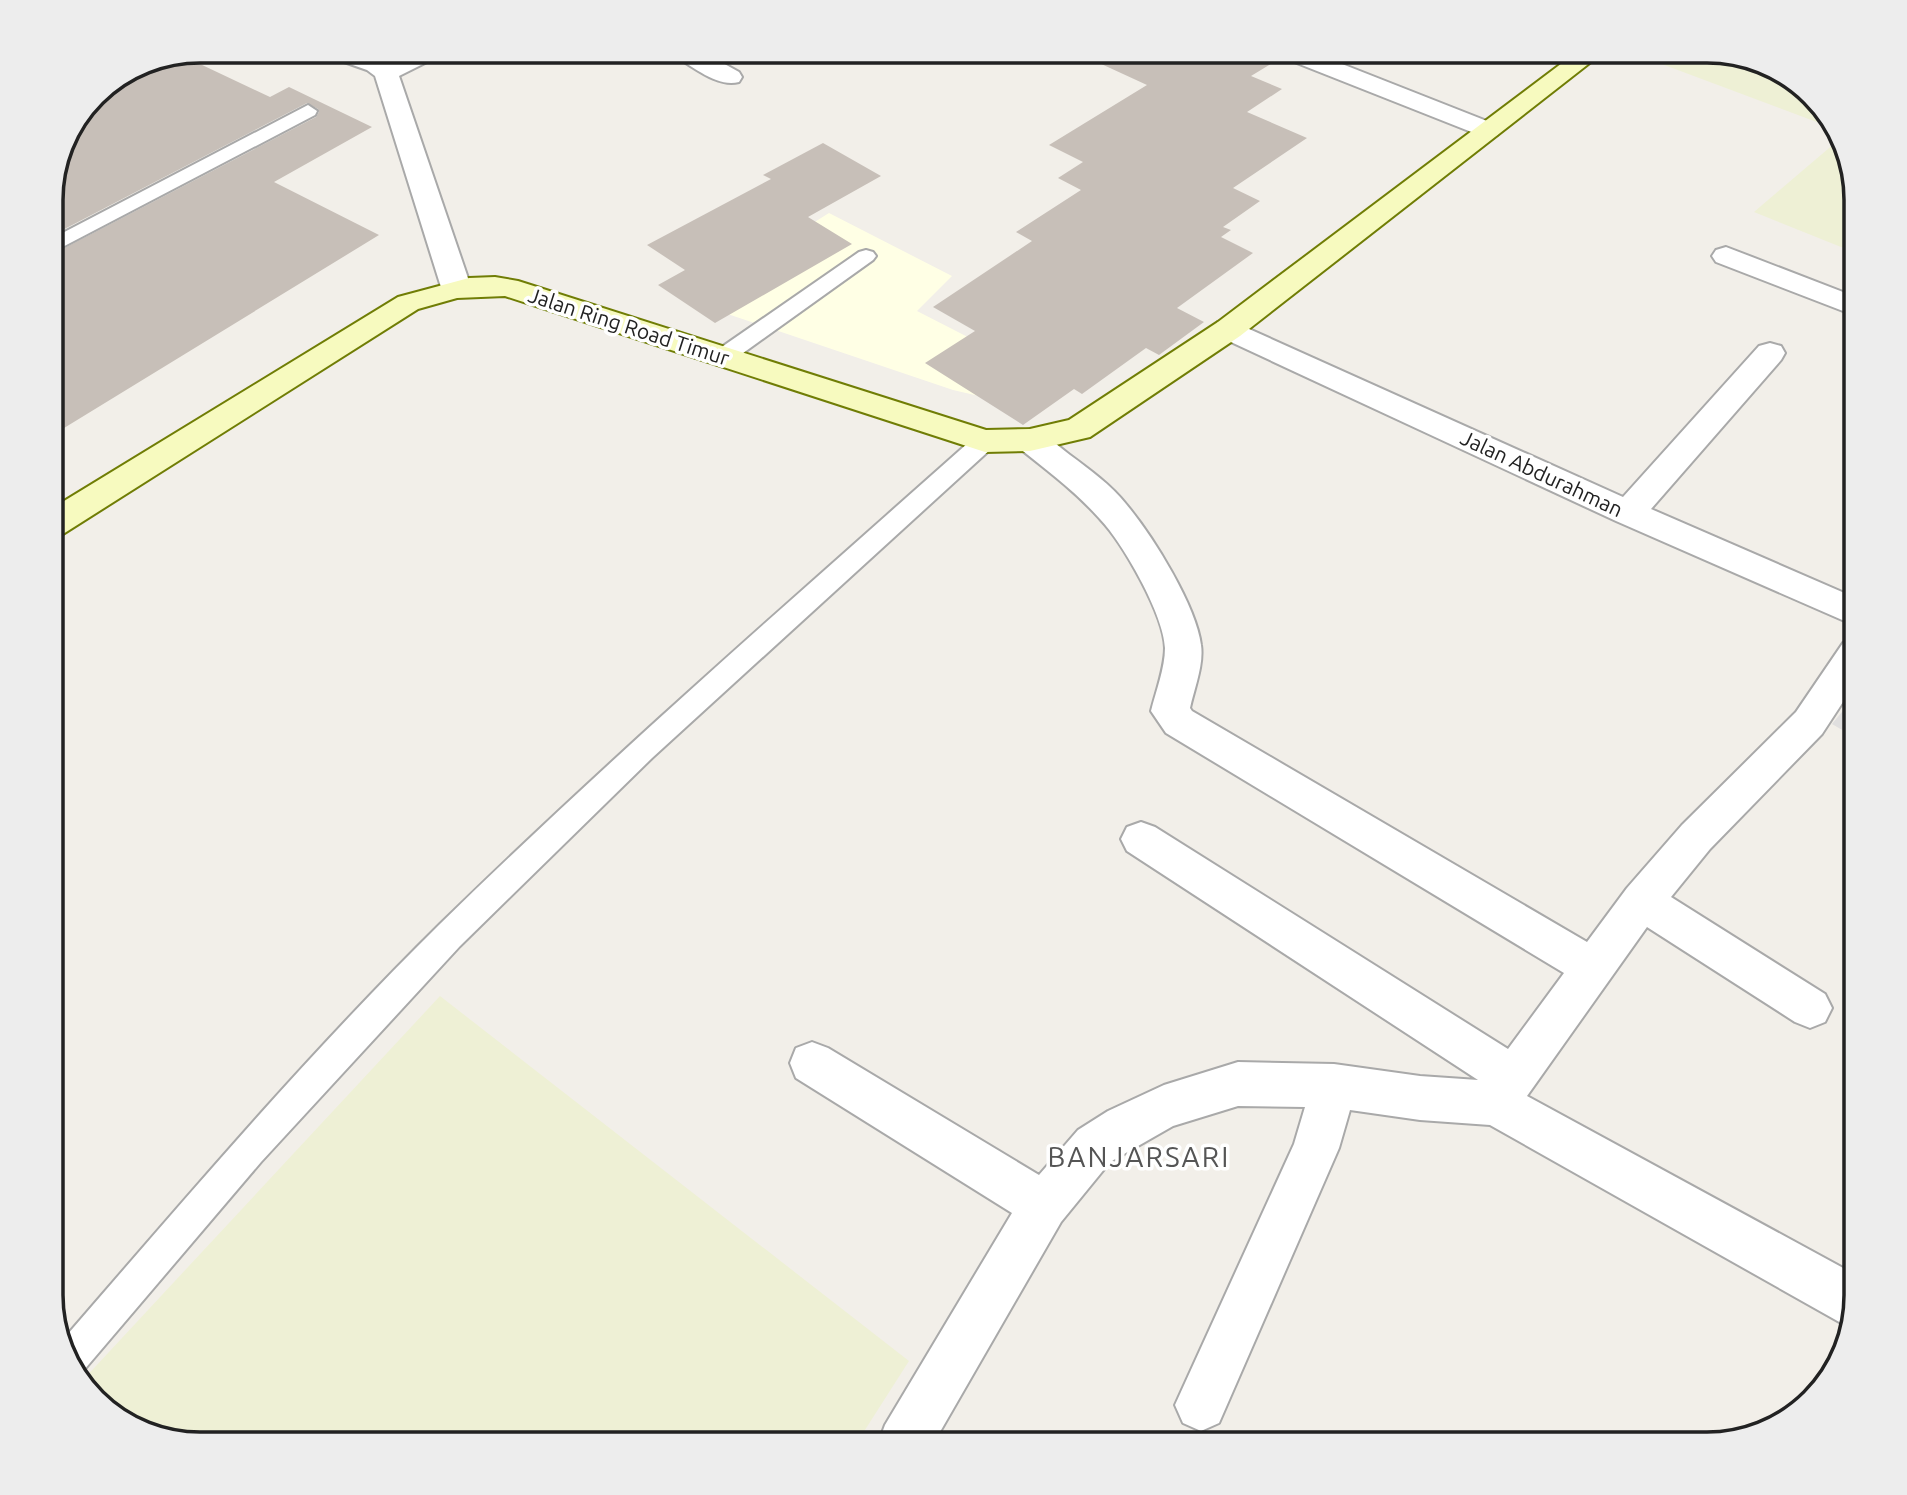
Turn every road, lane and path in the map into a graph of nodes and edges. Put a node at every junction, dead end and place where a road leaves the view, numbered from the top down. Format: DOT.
graph roads {
  1 [pos="370,63"];
  2 [pos="407,63"];
  3 [pos="705,63"];
  4 [pos="1319,63"];
  5 [pos="1577,63"];
  6 [pos="386,74"];
  7 [pos="730,77"];
  8 [pos="308,111"];
  9 [pos="1488,130"];
  10 [pos="63,241"];
  11 [pos="866,256"];
  12 [pos="1726,256"];
  13 [pos="456,287"];
  14 [pos="1844,302"];
  15 [pos="1229,329"];
  16 [pos="1770,353"];
  17 [pos="724,356"];
  18 [pos="1030,440"];
  19 [pos="985,441"];
  20 [pos="1628,513"];
  21 [pos="63,518"];
  22 [pos="1844,608"];
  23 [pos="1844,671"];
  24 [pos="1140,839"];
  25 [pos="1643,901"];
  26 [pos="1595,969"];
  27 [pos="1810,1008"];
  28 [pos="811,1063"];
  29 [pos="1334,1086"];
  30 [pos="1504,1091"];
  31 [pos="1044,1205"];
  32 [pos="1844,1291"];
  33 [pos="76,1353"];
  34 [pos="1201,1405"];
  35 [pos="911,1432"];
  1 -- 6 [label="street"];
  2 -- 6 [label="street"];
  3 -- 7 [label="street"];
  4 -- 9 [label="street"];
  5 -- 9 [label="street, Jalan Ring Road Timur"];
  6 -- 13 [label="street"];
  8 -- 10 [label="lane"];
  9 -- 15 [label="street, Jalan Ring Road Timur"];
  11 -- 17 [label="lane"];
  12 -- 14 [label="street"];
  13 -- 17 [label="street, Jalan Ring Road Timur"];
  13 -- 21 [label="street, Jalan Ring Road Timur"];
  15 -- 18 [label="street, Jalan Ring Road Timur"];
  15 -- 20 [label="street, Jalan Abdurahman"];
  16 -- 20 [label="street"];
  17 -- 19 [label="street, Jalan Ring Road Timur"];
  18 -- 19 [label="street, Jalan Ring Road Timur"];
  18 -- 26 [label="street"];
  19 -- 33 [label="lane"];
  20 -- 22 [label="street, Jalan Abdurahman"];
  23 -- 25 [label="street"];
  24 -- 30 [label="street"];
  25 -- 26 [label="street"];
  25 -- 27 [label="street"];
  26 -- 30 [label="street"];
  28 -- 31 [label="street"];
  29 -- 30 [label="street"];
  29 -- 31 [label="street"];
  29 -- 34 [label="street"];
  30 -- 32 [label="street"];
  31 -- 35 [label="street"];
}
